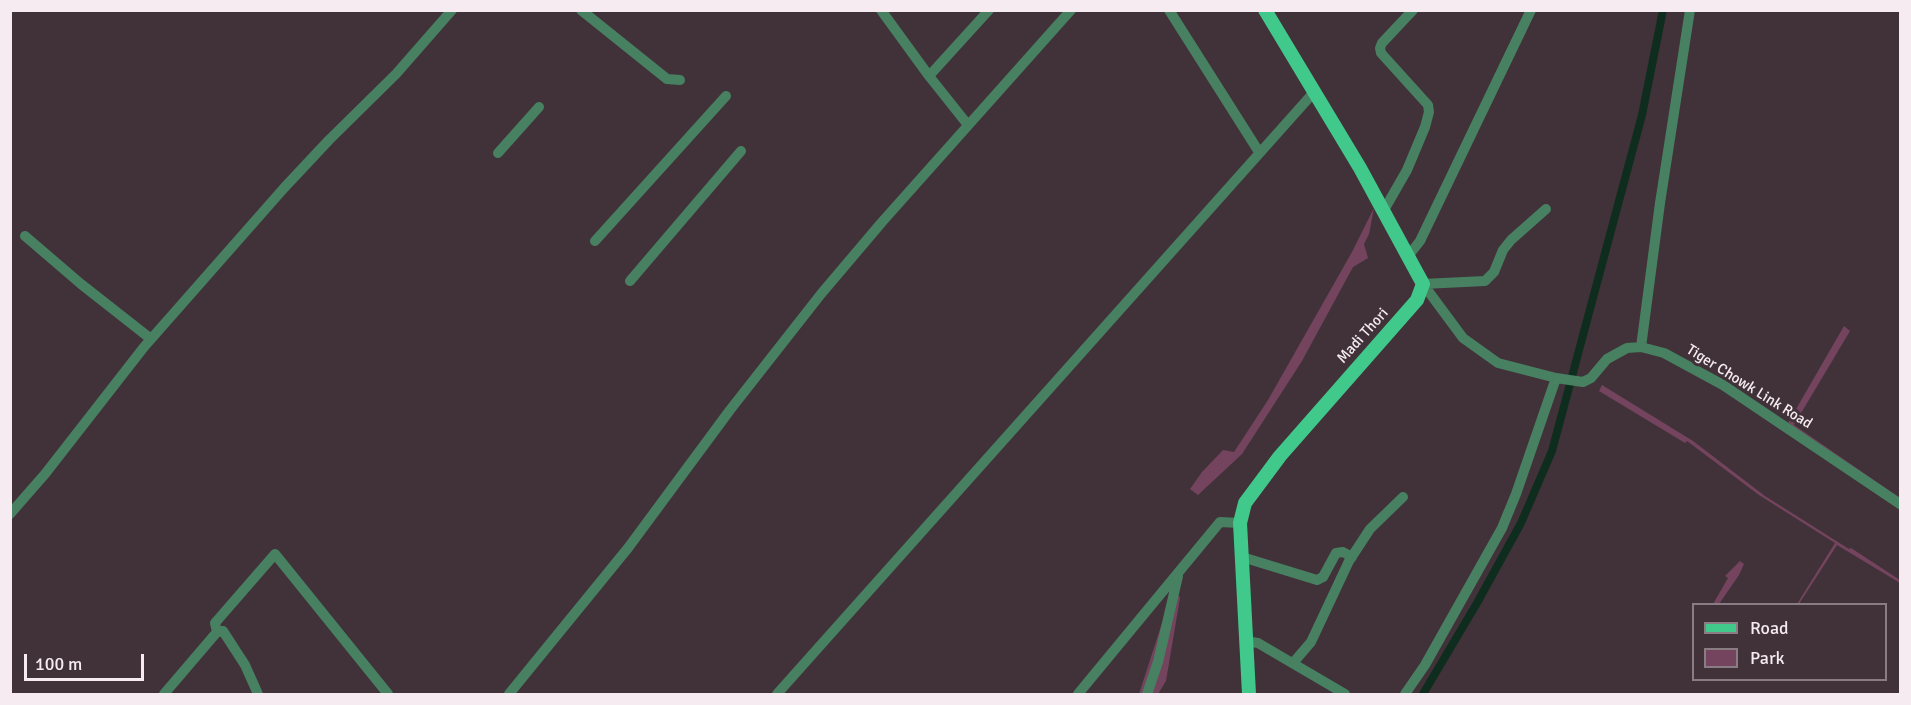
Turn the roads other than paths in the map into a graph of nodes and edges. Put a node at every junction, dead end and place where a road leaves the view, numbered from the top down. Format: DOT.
graph roads {
  1 [pos="452,10"];
  2 [pos="581,10"];
  3 [pos="880,10"];
  4 [pos="989,10"];
  5 [pos="1071,10"];
  6 [pos="1169,10"];
  7 [pos="1265,10"];
  8 [pos="1413,10"];
  9 [pos="1531,10"];
  10 [pos="1690,10"];
  11 [pos="929,76"];
  12 [pos="680,80"];
  13 [pos="1315,91"];
  14 [pos="726,96"];
  15 [pos="539,107"];
  16 [pos="968,125"];
  17 [pos="741,151"];
  18 [pos="1259,152"];
  19 [pos="498,153"];
  20 [pos="1546,209"];
  21 [pos="1384,210"];
  22 [pos="25,236"];
  23 [pos="595,242"];
  24 [pos="1409,255"];
  25 [pos="630,281"];
  26 [pos="1423,284"];
  27 [pos="151,339"];
  28 [pos="1641,347"];
  29 [pos="1560,378"];
  30 [pos="1402,496"];
  31 [pos="1900,504"];
  32 [pos="10,514"];
  33 [pos="1240,523"];
  34 [pos="1242,557"];
  35 [pos="1352,557"];
  36 [pos="1178,572"];
  37 [pos="217,632"];
  38 [pos="1245,641"];
  39 [pos="1293,663"];
  40 [pos="164,694"];
  41 [pos="258,694"];
  42 [pos="388,694"];
  43 [pos="509,694"];
  44 [pos="777,694"];
  45 [pos="1078,694"];
  46 [pos="1148,694"];
  47 [pos="1249,694"];
  48 [pos="1345,694"];
  49 [pos="1405,694"];
  1 -- 27 [label="street"];
  2 -- 12 [label="street"];
  3 -- 11 [label="street"];
  4 -- 11 [label="street"];
  5 -- 16 [label="street"];
  6 -- 18 [label="street"];
  7 -- 13 [label="main road"];
  8 -- 21 [label="street"];
  9 -- 24 [label="street"];
  10 -- 28 [label="street"];
  11 -- 16 [label="street"];
  13 -- 18 [label="street"];
  13 -- 21 [label="main road"];
  14 -- 23 [label="street"];
  15 -- 19 [label="street"];
  16 -- 43 [label="street"];
  17 -- 25 [label="street"];
  18 -- 44 [label="street"];
  20 -- 26 [label="street"];
  21 -- 24 [label="main road"];
  22 -- 27 [label="street"];
  24 -- 26 [label="main road"];
  26 -- 29 [label="street"];
  26 -- 33 [label="main road, Madi Thori"];
  27 -- 32 [label="street"];
  28 -- 29 [label="street"];
  28 -- 31 [label="street, Tiger Chowk Link Road"];
  29 -- 49 [label="street"];
  30 -- 35 [label="street"];
  33 -- 34 [label="main road, Madi Thori"];
  33 -- 36 [label="street"];
  34 -- 35 [label="street"];
  34 -- 38 [label="main road, Madi Thori"];
  35 -- 39 [label="street"];
  36 -- 45 [label="street"];
  36 -- 46 [label="street"];
  37 -- 40 [label="street"];
  37 -- 41 [label="street"];
  37 -- 42 [label="street"];
  38 -- 39 [label="street"];
  38 -- 47 [label="main road, Madi Thori"];
  39 -- 48 [label="street"];
}
